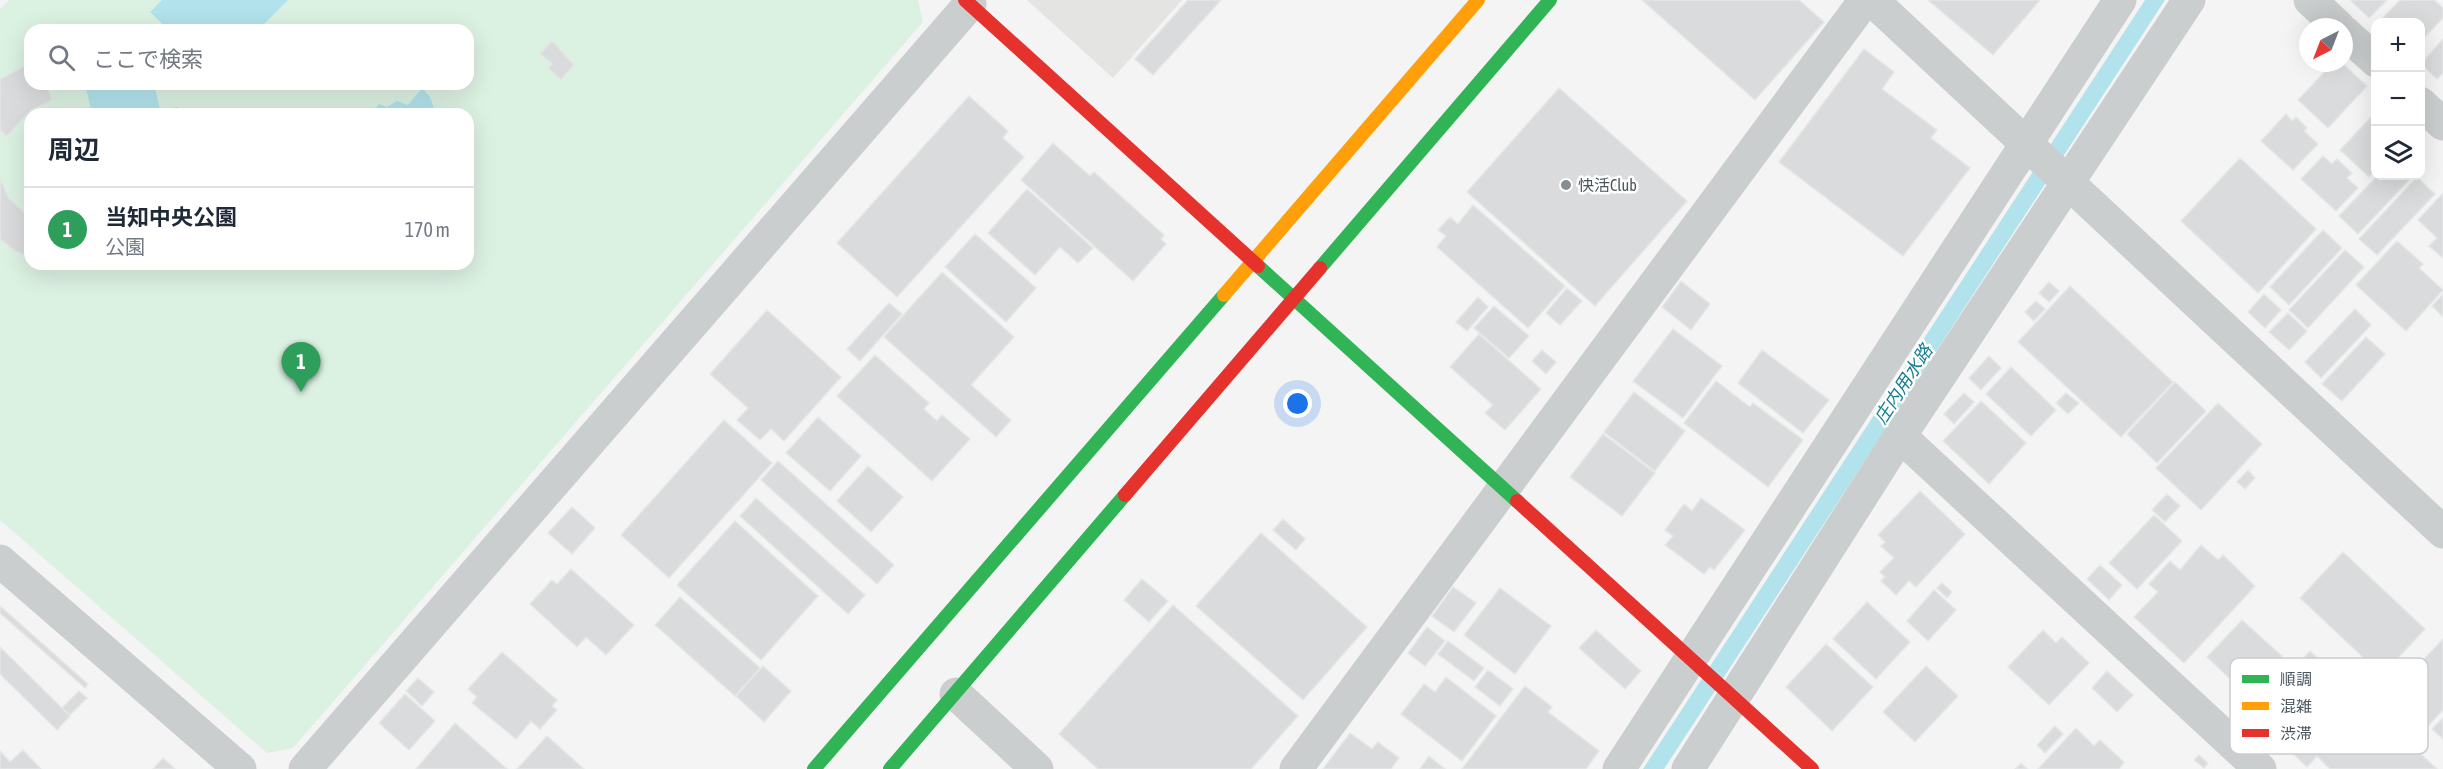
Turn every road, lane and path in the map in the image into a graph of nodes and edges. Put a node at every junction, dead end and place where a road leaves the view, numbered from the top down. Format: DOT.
graph roads {
  1 [pos="1478,0"];
  2 [pos="1550,0"];
  3 [pos="1865,0"];
  4 [pos="1872,0"];
  5 [pos="2120,0"];
  6 [pos="2189,0"];
  7 [pos="2310,0"];
  8 [pos="967,2"];
  9 [pos="2329,18"];
  10 [pos="2353,40"];
  11 [pos="2371,56"];
  12 [pos="2425,107"];
  13 [pos="2443,124"];
  14 [pos="2048,162"];
  15 [pos="1254,262"];
  16 [pos="1295,299"];
  17 [pos="1900,436"];
  18 [pos="1506,489"];
  19 [pos="2443,532"];
  20 [pos="0,561"];
  21 [pos="1697,663"];
  22 [pos="1729,692"];
  23 [pos="956,694"];
  24 [pos="2230,741"];
  25 [pos="2244,754"];
  26 [pos="240,769"];
  27 [pos="305,769"];
  28 [pos="814,769"];
  29 [pos="891,769"];
  30 [pos="1037,769"];
  31 [pos="1296,769"];
  32 [pos="1619,769"];
  33 [pos="1688,769"];
  34 [pos="1812,769"];
  35 [pos="2260,769"];
  1 -- 15 [label="street"];
  2 -- 16 [label="street"];
  3 -- 18 [label="street"];
  4 -- 14 [label="street"];
  5 -- 14 [label="street"];
  6 -- 14 [label="street"];
  7 -- 9 [label="street"];
  8 -- 15 [label="street"];
  8 -- 27 [label="street"];
  10 -- 11 [label="street"];
  12 -- 13 [label="street"];
  14 -- 17 [label="street"];
  14 -- 19 [label="street"];
  14 -- 21 [label="street"];
  15 -- 16 [label="street"];
  15 -- 28 [label="street"];
  16 -- 18 [label="street"];
  16 -- 23 [label="street"];
  17 -- 22 [label="street"];
  17 -- 24 [label="street"];
  18 -- 21 [label="street"];
  18 -- 31 [label="street"];
  20 -- 26 [label="street"];
  21 -- 22 [label="street"];
  21 -- 32 [label="street"];
  22 -- 33 [label="street"];
  22 -- 34 [label="street"];
  23 -- 29 [label="street"];
  23 -- 30 [label="street"];
  25 -- 35 [label="street"];
}
